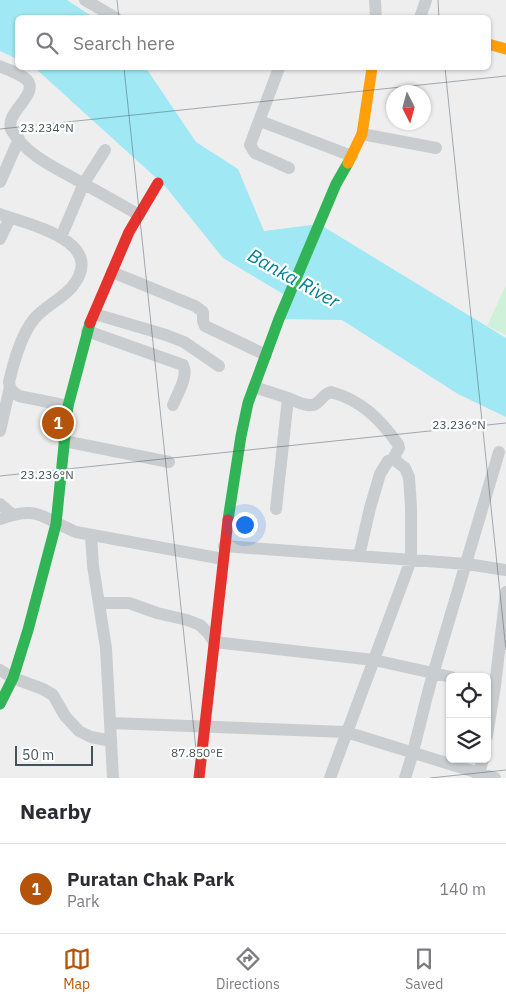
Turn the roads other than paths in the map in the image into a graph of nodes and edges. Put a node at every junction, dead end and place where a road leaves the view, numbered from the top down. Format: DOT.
graph roads {
  1 [pos="84,0"];
  2 [pos="375,0"];
  3 [pos="426,0"];
  4 [pos="111,15"];
  5 [pos="376,15"];
  6 [pos="421,15"];
  7 [pos="491,45"];
  8 [pos="506,49"];
  9 [pos="0,66"];
  10 [pos="278,70"];
  11 [pos="372,70"];
  12 [pos="260,122"];
  13 [pos="362,134"];
  14 [pos="19,139"];
  15 [pos="436,148"];
  16 [pos="105,150"];
  17 [pos="352,156"];
  18 [pos="289,168"];
  19 [pos="0,182"];
  20 [pos="84,183"];
  21 [pos="158,183"];
  22 [pos="139,214"];
  23 [pos="5,216"];
  24 [pos="61,237"];
  25 [pos="0,239"];
  26 [pos="112,272"];
  27 [pos="95,314"];
  28 [pos="87,331"];
  29 [pos="266,355"];
  30 [pos="219,366"];
  31 [pos="10,387"];
  32 [pos="254,387"];
  33 [pos="288,398"];
  34 [pos="173,405"];
  35 [pos="68,406"];
  36 [pos="0,431"];
  37 [pos="64,441"];
  38 [pos="499,452"];
  39 [pos="395,458"];
  40 [pos="169,462"];
  41 [pos="0,504"];
  42 [pos="276,509"];
  43 [pos="13,515"];
  44 [pos="0,519"];
  45 [pos="56,524"];
  46 [pos="91,535"];
  47 [pos="223,552"];
  48 [pos="359,556"];
  49 [pos="410,560"];
  50 [pos="467,564"];
  51 [pos="506,570"];
  52 [pos="506,592"];
  53 [pos="99,603"];
  54 [pos="214,642"];
  55 [pos="374,660"];
  56 [pos="0,670"];
  57 [pos="433,673"];
  58 [pos="446,676"];
  59 [pos="13,678"];
  60 [pos="496,687"];
  61 [pos="0,704"];
  62 [pos="490,718"];
  63 [pos="110,723"];
  64 [pos="205,726"];
  65 [pos="346,732"];
  66 [pos="111,741"];
  67 [pos="414,753"];
  68 [pos="482,763"];
  69 [pos="479,776"];
  70 [pos="113,778"];
  71 [pos="199,778"];
  72 [pos="330,778"];
  73 [pos="405,778"];
  74 [pos="494,778"];
  1 -- 4 [label="street"];
  2 -- 5 [label="street"];
  3 -- 6 [label="street"];
  7 -- 8 [label="street"];
  9 -- 14 [label="street"];
  10 -- 12 [label="street"];
  11 -- 13 [label="street"];
  12 -- 17 [label="street"];
  12 -- 18 [label="street"];
  13 -- 15 [label="street"];
  13 -- 17 [label="street"];
  14 -- 19 [label="street"];
  14 -- 20 [label="street"];
  16 -- 20 [label="street"];
  17 -- 29 [label="street"];
  20 -- 22 [label="street"];
  20 -- 24 [label="street"];
  21 -- 22 [label="street"];
  22 -- 26 [label="street"];
  23 -- 24 [label="street"];
  23 -- 25 [label="street"];
  24 -- 31 [label="street"];
  26 -- 27 [label="street"];
  26 -- 29 [label="street"];
  27 -- 28 [label="street"];
  27 -- 30 [label="street"];
  28 -- 34 [label="street"];
  28 -- 35 [label="street"];
  29 -- 32 [label="street"];
  31 -- 35 [label="street"];
  31 -- 36 [label="street"];
  32 -- 33 [label="street"];
  32 -- 47 [label="street"];
  33 -- 39 [label="street"];
  33 -- 42 [label="street"];
  35 -- 37 [label="street"];
  37 -- 40 [label="street"];
  37 -- 45 [label="street"];
  38 -- 50 [label="street"];
  39 -- 48 [label="street"];
  39 -- 49 [label="street"];
  41 -- 43 [label="street"];
  43 -- 44 [label="street"];
  43 -- 45 [label="street"];
  45 -- 46 [label="street"];
  45 -- 59 [label="street"];
  46 -- 47 [label="street"];
  46 -- 53 [label="street"];
  47 -- 48 [label="street"];
  47 -- 54 [label="street"];
  48 -- 49 [label="street"];
  49 -- 50 [label="street"];
  49 -- 55 [label="street"];
  50 -- 51 [label="street"];
  50 -- 57 [label="street"];
  52 -- 60 [label="street"];
  53 -- 54 [label="street"];
  53 -- 63 [label="street"];
  54 -- 55 [label="street"];
  54 -- 64 [label="street"];
  55 -- 57 [label="street"];
  55 -- 65 [label="street"];
  56 -- 59 [label="street"];
  57 -- 58 [label="street"];
  57 -- 67 [label="street"];
  59 -- 61 [label="street"];
  59 -- 66 [label="street"];
  60 -- 62 [label="street"];
  63 -- 64 [label="street"];
  63 -- 66 [label="street"];
  64 -- 65 [label="street"];
  64 -- 71 [label="street"];
  65 -- 67 [label="street"];
  65 -- 72 [label="street"];
  66 -- 70 [label="street"];
  67 -- 69 [label="street"];
  67 -- 73 [label="street"];
  68 -- 69 [label="street"];
  69 -- 74 [label="street"];
}
